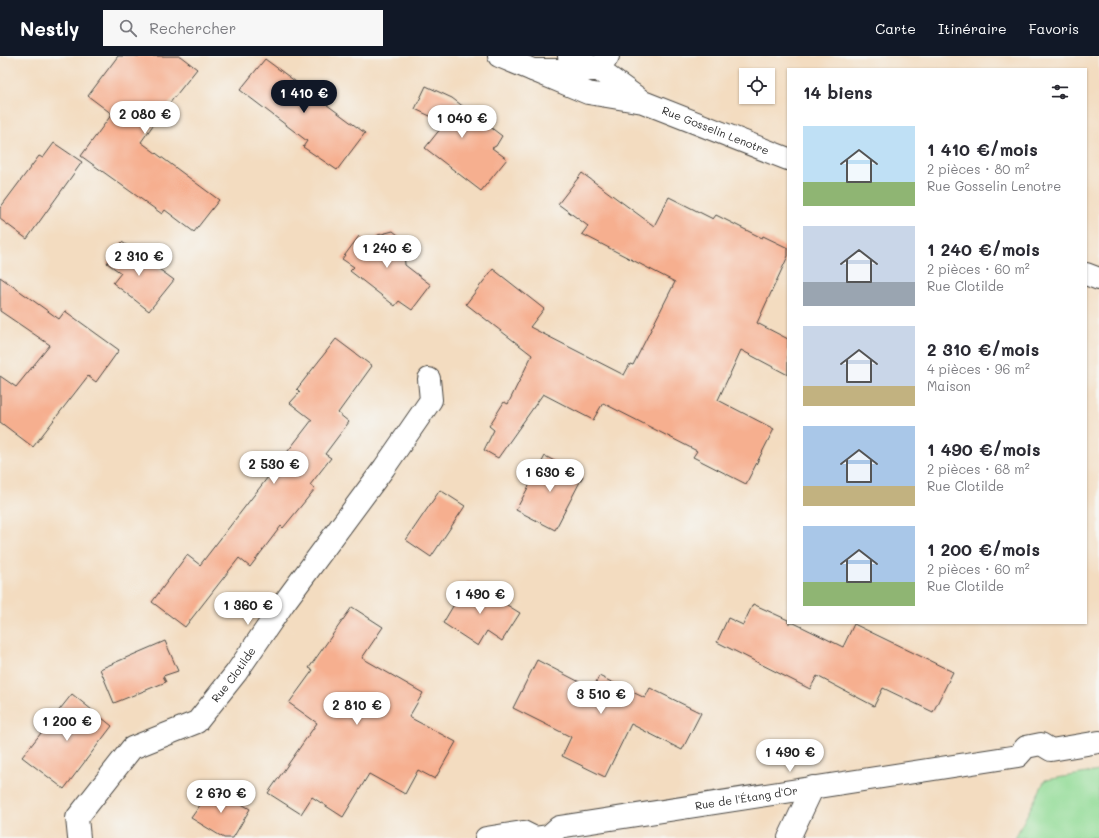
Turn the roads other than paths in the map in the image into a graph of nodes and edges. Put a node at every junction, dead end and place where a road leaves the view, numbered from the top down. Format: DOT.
graph roads {
  1 [pos="499,56"];
  2 [pos="570,56"];
  3 [pos="603,63"];
  4 [pos="531,70"];
  5 [pos="643,102"];
  6 [pos="787,159"];
  7 [pos="1087,274"];
  8 [pos="1099,279"];
  9 [pos="429,379"];
  10 [pos="1099,742"];
  11 [pos="813,787"];
  12 [pos="79,838"];
  13 [pos="486,838"];
  14 [pos="789,838"];
  1 -- 4 [label="street, Rue Gosselin Lenotre"];
  2 -- 3 [label="street, Rue Gosselin Lenotre"];
  3 -- 4 [label="street"];
  3 -- 5 [label="street, Rue Gosselin Lenotre"];
  4 -- 5 [label="street, Rue Gosselin Lenotre"];
  5 -- 6 [label="street, Rue Gosselin Lenotre"];
  7 -- 8 [label="street"];
  9 -- 12 [label="street, Rue Clotilde"];
  10 -- 11 [label="street, Rue de l'Étang d'Or"];
  11 -- 13 [label="street, Rue de l'Étang d'Or"];
  11 -- 14 [label="street"];
}
